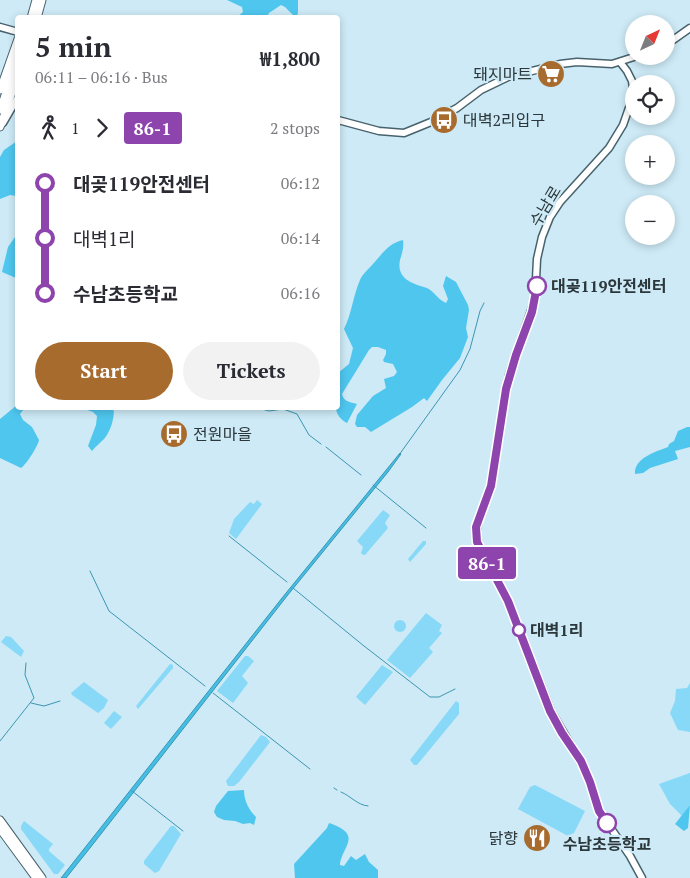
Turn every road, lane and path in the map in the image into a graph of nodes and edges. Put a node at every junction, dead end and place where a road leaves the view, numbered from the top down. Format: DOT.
graph roads {
  1 [pos="36,0"];
  2 [pos="42,0"];
  3 [pos="31,15"];
  4 [pos="38,15"];
  5 [pos="0,27"];
  6 [pos="690,28"];
  7 [pos="15,31"];
  8 [pos="675,39"];
  9 [pos="15,48"];
  10 [pos="625,60"];
  11 [pos="620,62"];
  12 [pos="15,66"];
  13 [pos="15,84"];
  14 [pos="0,90"];
  15 [pos="15,102"];
  16 [pos="0,110"];
  17 [pos="340,121"];
  18 [pos="0,128"];
  19 [pos="0,820"];
  20 [pos="0,829"];
  21 [pos="36,878"];
  22 [pos="42,878"];
  23 [pos="642,878"];
  1 -- 3 [label="main road"];
  2 -- 4 [label="main road"];
  5 -- 7 [label="street"];
  6 -- 8 [label="street"];
  9 -- 14 [label="main road"];
  10 -- 11 [label="street"];
  11 -- 17 [label="street"];
  11 -- 23 [label="street, 수남로"];
  12 -- 16 [label="main road"];
  13 -- 18 [label="main road"];
  15 -- 18 [label="street"];
  19 -- 22 [label="main road"];
  20 -- 21 [label="main road"];
}
